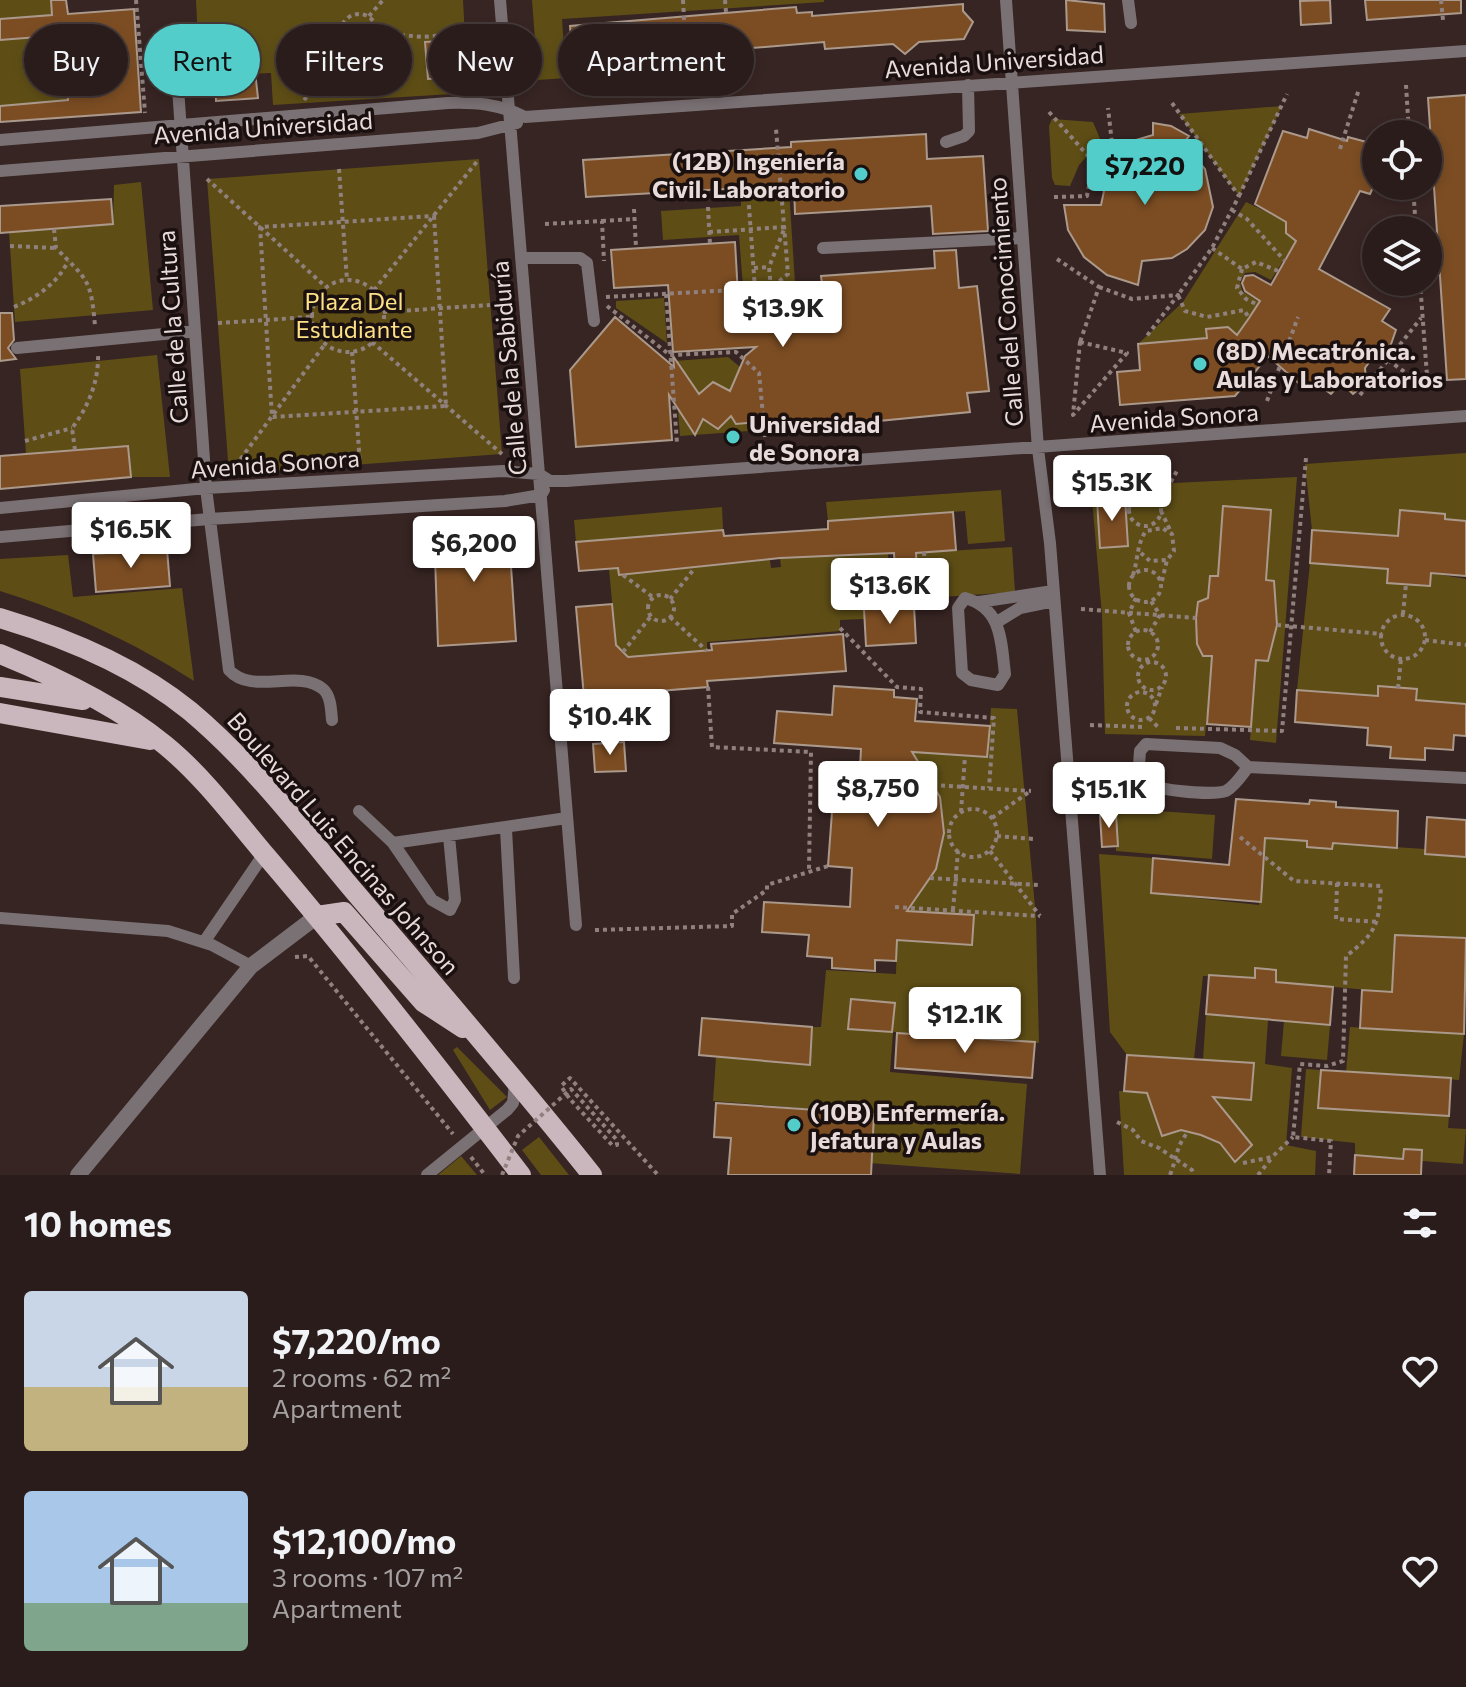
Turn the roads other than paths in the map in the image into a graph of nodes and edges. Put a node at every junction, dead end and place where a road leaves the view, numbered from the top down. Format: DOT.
graph roads {
  1 [pos="500,0"];
  2 [pos="1006,0"];
  3 [pos="1128,0"];
  4 [pos="1131,23"];
  5 [pos="1466,51"];
  6 [pos="1012,82"];
  7 [pos="968,85"];
  8 [pos="178,96"];
  9 [pos="509,109"];
  10 [pos="525,117"];
  11 [pos="180,124"];
  12 [pos="511,127"];
  13 [pos="0,140"];
  14 [pos="946,142"];
  15 [pos="182,155"];
  16 [pos="0,171"];
  17 [pos="1023,238"];
  18 [pos="823,248"];
  19 [pos="521,258"];
  20 [pos="594,321"];
  21 [pos="195,331"];
  22 [pos="17,348"];
  23 [pos="1466,416"];
  24 [pos="1038,449"];
  25 [pos="545,478"];
  26 [pos="206,488"];
  27 [pos="541,495"];
  28 [pos="0,508"];
  29 [pos="209,519"];
  30 [pos="0,537"];
  31 [pos="1054,596"];
  32 [pos="979,602"];
  33 [pos="0,618"];
  34 [pos="997,622"];
  35 [pos="0,654"];
  36 [pos="0,687"];
  37 [pos="97,702"];
  38 [pos="0,713"];
  39 [pos="332,720"];
  40 [pos="163,743"];
  41 [pos="1248,767"];
  42 [pos="1464,777"];
  43 [pos="359,811"];
  44 [pos="567,818"];
  45 [pos="506,829"];
  46 [pos="449,836"];
  47 [pos="393,843"];
  48 [pos="264,854"];
  49 [pos="317,916"];
  50 [pos="0,918"];
  51 [pos="576,925"];
  52 [pos="204,942"];
  53 [pos="251,966"];
  54 [pos="514,978"];
  55 [pos="477,1035"];
  56 [pos="514,1077"];
  57 [pos="547,1118"];
  58 [pos="485,1128"];
  59 [pos="594,1173"];
  60 [pos="78,1175"];
  61 [pos="427,1175"];
  62 [pos="521,1175"];
  63 [pos="1100,1175"];
  1 -- 9 [label="lane, Calle de la Sabiduría"];
  2 -- 6 [label="lane, Calle del Conocimiento"];
  3 -- 4 [label="lane"];
  5 -- 6 [label="lane, Avenida Universidad"];
  6 -- 7 [label="lane, Avenida Universidad"];
  6 -- 17 [label="lane, Calle del Conocimiento"];
  7 -- 10 [label="lane, Avenida Universidad"];
  7 -- 14 [label="lane"];
  8 -- 11 [label="lane, Calle de la Cultura"];
  9 -- 10 [label="lane, Avenida Universidad"];
  9 -- 11 [label="lane, Avenida Universidad"];
  9 -- 12 [label="lane, Calle de la Sabiduría"];
  10 -- 12 [label="lane, Avenida Universidad"];
  11 -- 13 [label="lane, Avenida Universidad"];
  11 -- 15 [label="lane, Calle de la Cultura"];
  12 -- 15 [label="lane, Avenida Universidad"];
  12 -- 19 [label="lane, Calle de la Sabiduría"];
  15 -- 16 [label="lane, Avenida Universidad"];
  15 -- 21 [label="lane, Calle de la Cultura"];
  17 -- 18 [label="lane"];
  17 -- 24 [label="lane, Calle del Conocimiento"];
  19 -- 20 [label="lane"];
  19 -- 25 [label="lane, Calle de la Sabiduría"];
  21 -- 22 [label="lane"];
  21 -- 26 [label="lane, Calle de la Cultura"];
  23 -- 24 [label="lane, Avenida Sonora"];
  24 -- 25 [label="lane, Avenida Sonora"];
  24 -- 31 [label="lane, Calle del Conocimiento"];
  25 -- 26 [label="lane, Avenida Sonora"];
  25 -- 27 [label="lane"];
  26 -- 28 [label="lane, Avenida Sonora"];
  26 -- 29 [label="lane, Calle de la Cultura"];
  27 -- 29 [label="lane"];
  27 -- 44 [label="lane, Calle de la Sabiduría"];
  29 -- 30 [label="lane"];
  29 -- 39 [label="lane, Calle de la Cultura"];
  31 -- 32 [label="lane"];
  31 -- 34 [label="lane"];
  31 -- 63 [label="lane, Calle del Conocimiento"];
  32 -- 34 [label="lane"];
  32 -- 34 [label="lane"];
  33 -- 55 [label="main road, Boulevard Luis Encinas Johnson"];
  35 -- 37 [label="main road"];
  36 -- 37 [label="main road"];
  37 -- 40 [label="main road"];
  38 -- 40 [label="main road"];
  40 -- 48 [label="main road"];
  41 -- 41 [label="lane"];
  41 -- 42 [label="lane"];
  43 -- 47 [label="lane"];
  44 -- 45 [label="lane"];
  44 -- 51 [label="lane, Calle de la Sabiduría"];
  45 -- 46 [label="lane"];
  45 -- 54 [label="lane"];
  46 -- 47 [label="lane"];
  46 -- 47 [label="lane"];
  48 -- 49 [label="main road"];
  48 -- 52 [label="lane"];
  49 -- 53 [label="street"];
  49 -- 55 [label="main road"];
  49 -- 58 [label="main road"];
  50 -- 52 [label="lane"];
  52 -- 53 [label="lane"];
  53 -- 60 [label="street"];
  55 -- 56 [label="main road, Boulevard Luis Encinas Johnson"];
  56 -- 57 [label="main road, Boulevard Luis Encinas Johnson"];
  56 -- 58 [label="lane"];
  57 -- 58 [label="lane"];
  57 -- 59 [label="main road, Boulevard Luis Encinas Johnson"];
  58 -- 61 [label="lane"];
  58 -- 62 [label="main road"];
}
